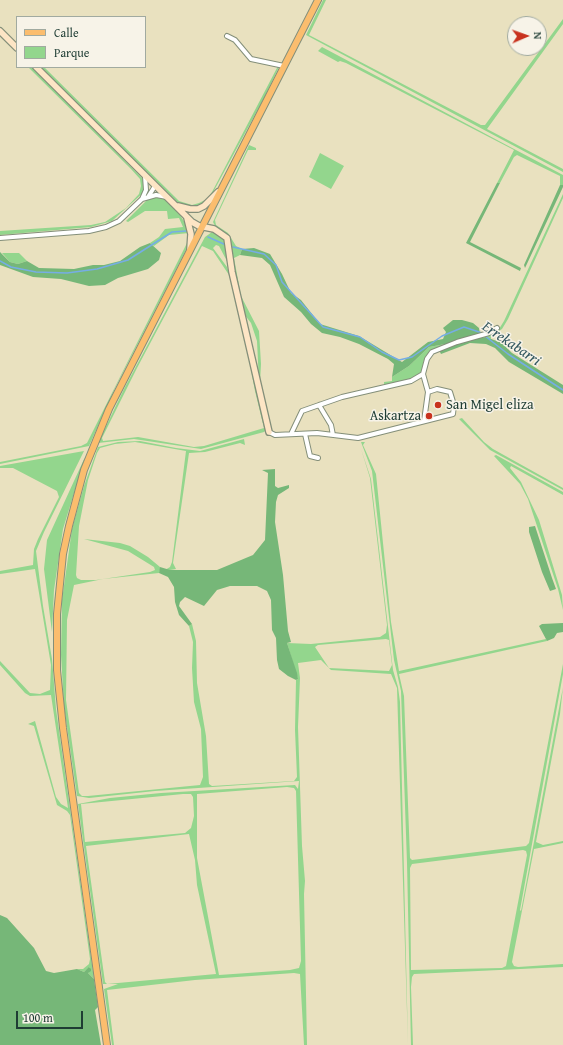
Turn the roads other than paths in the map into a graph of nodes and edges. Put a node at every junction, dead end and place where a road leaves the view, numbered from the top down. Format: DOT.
graph roads {
  1 [pos="318,0"];
  2 [pos="0,31"];
  3 [pos="227,36"];
  4 [pos="16,47"];
  5 [pos="284,66"];
  6 [pos="37,68"];
  7 [pos="144,174"];
  8 [pos="156,186"];
  9 [pos="223,188"];
  10 [pos="146,195"];
  11 [pos="168,198"];
  12 [pos="175,205"];
  13 [pos="198,209"];
  14 [pos="186,216"];
  15 [pos="192,222"];
  16 [pos="203,227"];
  17 [pos="0,238"];
  18 [pos="188,257"];
  19 [pos="498,328"];
  20 [pos="422,374"];
  21 [pos="428,392"];
  22 [pos="319,405"];
  23 [pos="424,421"];
  24 [pos="269,432"];
  25 [pos="291,434"];
  26 [pos="305,434"];
  27 [pos="333,435"];
  28 [pos="318,458"];
  29 [pos="107,1045"];
  1 -- 5 [label="main road"];
  2 -- 4 [label="main road"];
  3 -- 5 [label="street"];
  5 -- 9 [label="main road"];
  6 -- 7 [label="main road"];
  7 -- 8 [label="main road"];
  7 -- 10 [label="street"];
  8 -- 10 [label="street"];
  8 -- 11 [label="main road"];
  9 -- 13 [label="main road"];
  9 -- 16 [label="main road"];
  10 -- 11 [label="street"];
  10 -- 17 [label="street"];
  11 -- 12 [label="main road"];
  12 -- 13 [label="main road"];
  12 -- 14 [label="main road"];
  13 -- 15 [label="main road"];
  14 -- 15 [label="main road"];
  14 -- 18 [label="main road"];
  15 -- 16 [label="main road"];
  16 -- 18 [label="main road"];
  16 -- 24 [label="main road"];
  18 -- 29 [label="main road"];
  19 -- 20 [label="street"];
  20 -- 21 [label="street"];
  20 -- 22 [label="street"];
  21 -- 23 [label="street"];
  21 -- 23 [label="street"];
  22 -- 25 [label="street"];
  22 -- 27 [label="street"];
  23 -- 27 [label="street"];
  24 -- 25 [label="street"];
  25 -- 26 [label="street"];
  26 -- 27 [label="street"];
  26 -- 28 [label="street"];
}
